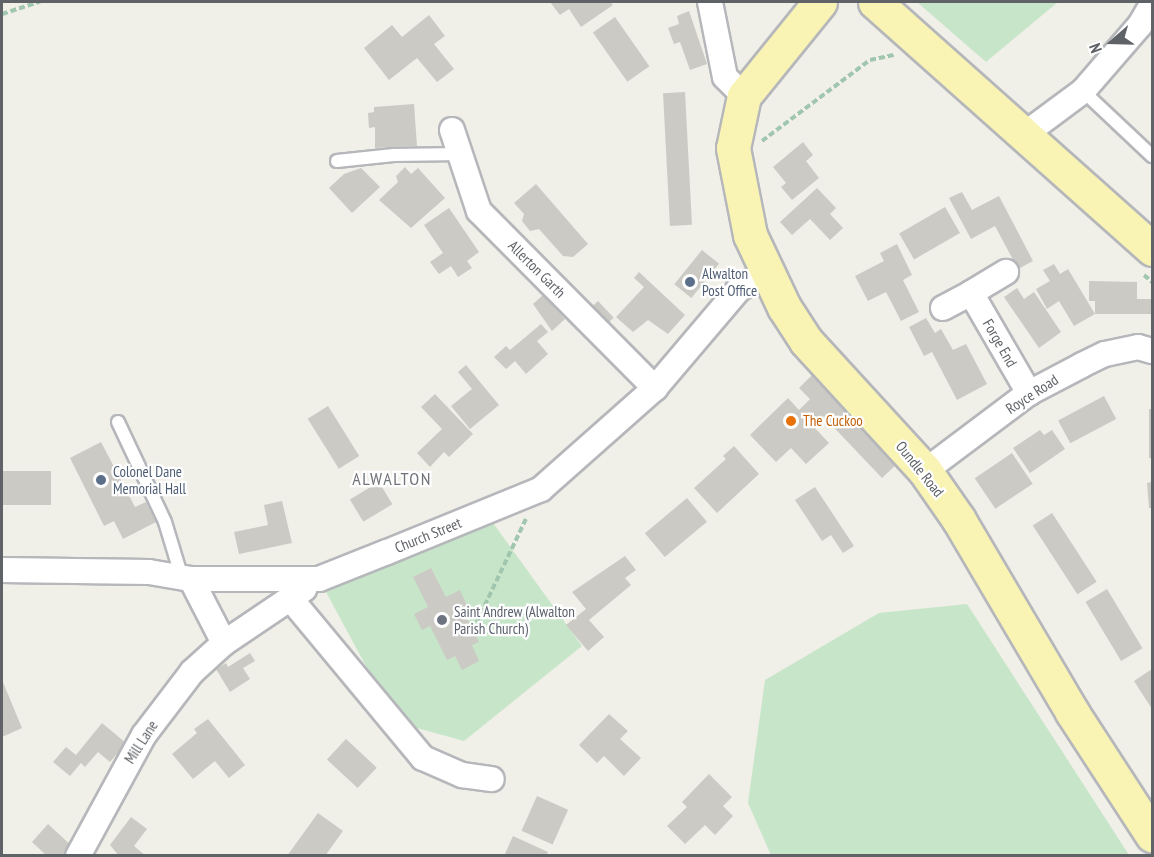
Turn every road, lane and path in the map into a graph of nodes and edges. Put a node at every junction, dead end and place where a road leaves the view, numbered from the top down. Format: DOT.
graph roads {
  1 [pos="40,2"];
  2 [pos="710,2"];
  3 [pos="790,2"];
  4 [pos="820,2"];
  5 [pos="875,2"];
  6 [pos="1152,4"];
  7 [pos="2,14"];
  8 [pos="786,40"];
  9 [pos="858,68"];
  10 [pos="1083,91"];
  11 [pos="744,96"];
  12 [pos="452,130"];
  13 [pos="1025,134"];
  14 [pos="756,143"];
  15 [pos="460,154"];
  16 [pos="1152,156"];
  17 [pos="337,161"];
  18 [pos="1152,249"];
  19 [pos="765,272"];
  20 [pos="1006,272"];
  21 [pos="971,293"];
  22 [pos="943,308"];
  23 [pos="1152,351"];
  24 [pos="655,388"];
  25 [pos="1029,393"];
  26 [pos="118,422"];
  27 [pos="925,471"];
  28 [pos="541,489"];
  29 [pos="2,570"];
  30 [pos="187,578"];
  31 [pos="319,579"];
  32 [pos="290,598"];
  33 [pos="473,630"];
  34 [pos="224,643"];
  35 [pos="492,779"];
  36 [pos="1152,835"];
  37 [pos="78,855"];
  1 -- 7 [label="path"];
  2 -- 11 [label="street"];
  3 -- 8 [label="main road"];
  4 -- 8 [label="main road, Oundle Road"];
  5 -- 13 [label="main road"];
  6 -- 10 [label="street"];
  8 -- 11 [label="main road, Oundle Road"];
  9 -- 14 [label="path"];
  10 -- 13 [label="street"];
  10 -- 16 [label="lane"];
  11 -- 19 [label="main road, Oundle Road"];
  12 -- 15 [label="street, Allerton Garth"];
  13 -- 18 [label="main road"];
  15 -- 17 [label="lane"];
  15 -- 24 [label="street, Allerton Garth"];
  19 -- 24 [label="street, Church Street"];
  19 -- 27 [label="main road, Oundle Road"];
  20 -- 21 [label="street"];
  21 -- 22 [label="street"];
  21 -- 25 [label="street, Forge End"];
  23 -- 25 [label="street, Royce Road"];
  24 -- 28 [label="street, Church Street"];
  25 -- 27 [label="street, Royce Road"];
  26 -- 30 [label="lane"];
  27 -- 36 [label="main road, Oundle Road"];
  28 -- 31 [label="street, Church Street"];
  28 -- 33 [label="path"];
  29 -- 30 [label="street, Church Street"];
  30 -- 31 [label="street, Church Street"];
  30 -- 34 [label="street"];
  31 -- 32 [label="street, Mill Lane"];
  32 -- 34 [label="street, Mill Lane"];
  32 -- 35 [label="street"];
  34 -- 37 [label="street, Mill Lane"];
}
